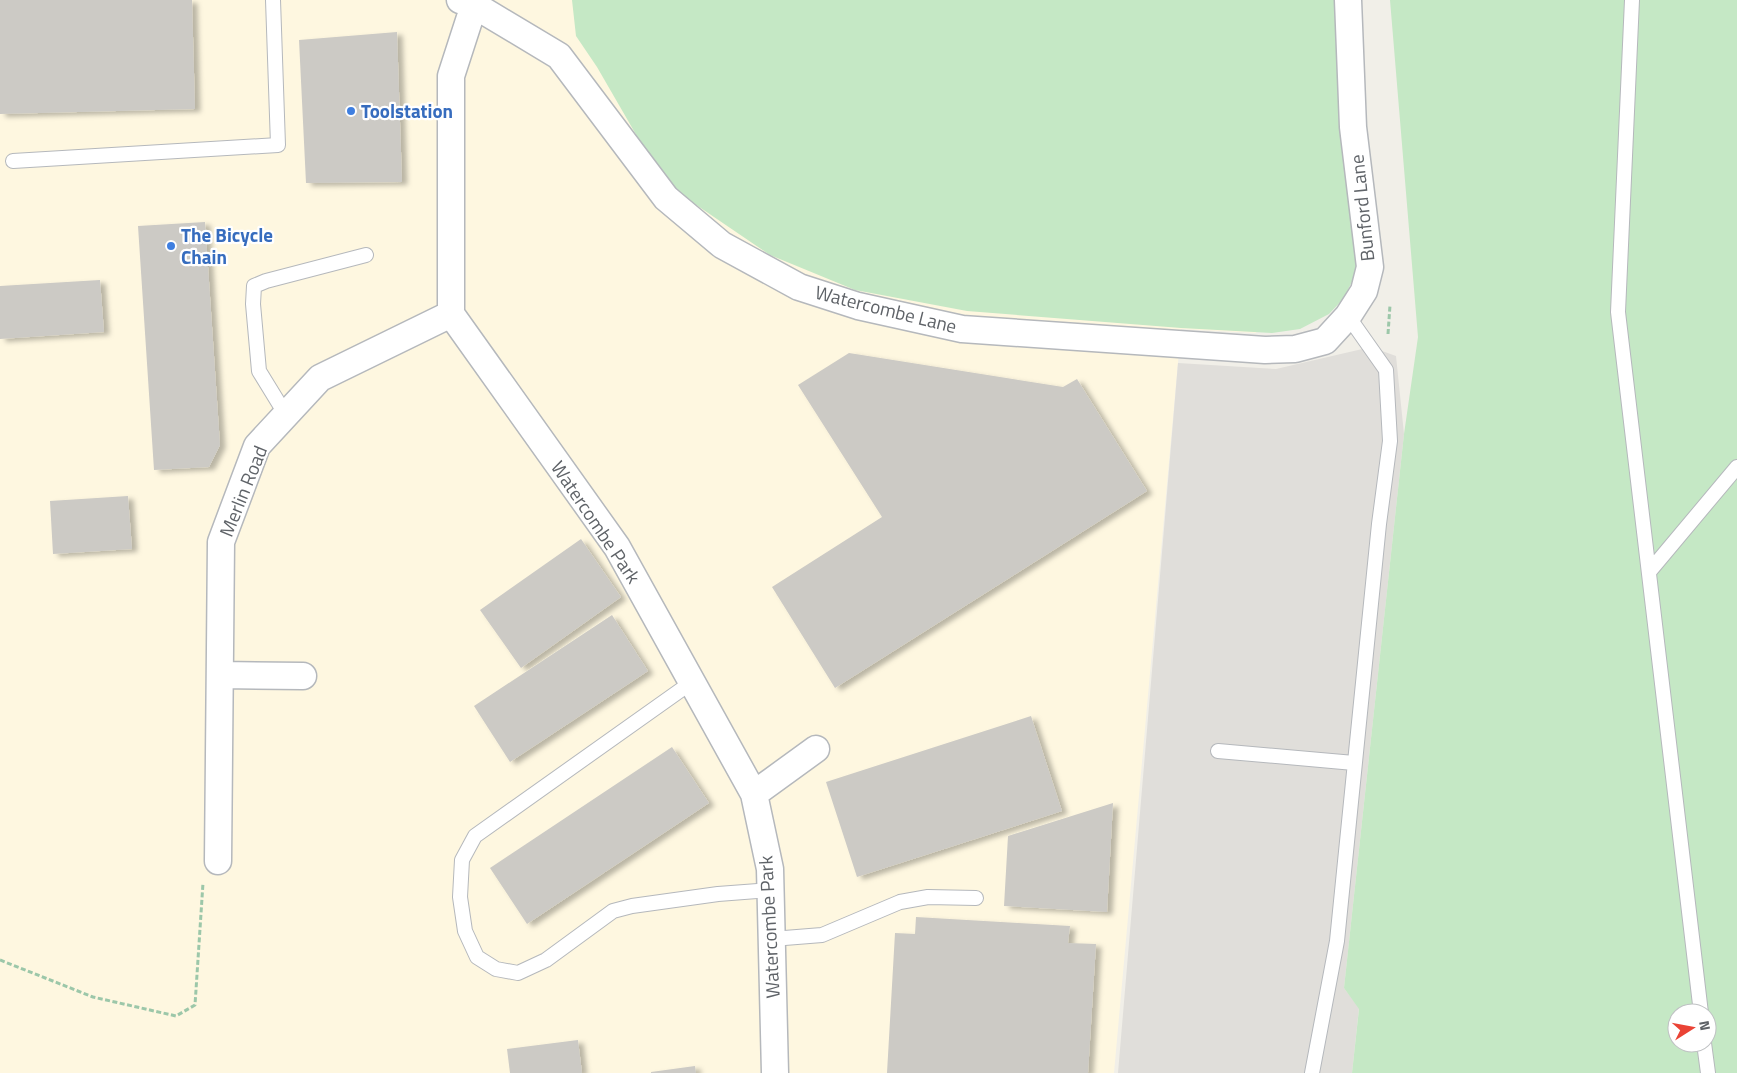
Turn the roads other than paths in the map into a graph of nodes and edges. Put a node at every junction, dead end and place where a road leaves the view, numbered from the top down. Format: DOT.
graph roads {
  1 [pos="273,0"];
  2 [pos="1348,0"];
  3 [pos="1632,0"];
  4 [pos="467,2"];
  5 [pos="14,161"];
  6 [pos="366,255"];
  7 [pos="451,314"];
  8 [pos="1348,316"];
  9 [pos="1265,350"];
  10 [pos="286,415"];
  11 [pos="1737,467"];
  12 [pos="1649,572"];
  13 [pos="221,675"];
  14 [pos="303,676"];
  15 [pos="692,682"];
  16 [pos="816,749"];
  17 [pos="1218,751"];
  18 [pos="1354,763"];
  19 [pos="754,794"];
  20 [pos="218,861"];
  21 [pos="770,890"];
  22 [pos="976,898"];
  23 [pos="772,939"];
  24 [pos="1700,1003"];
  25 [pos="1705,1053"];
  26 [pos="775,1073"];
  27 [pos="1312,1073"];
  28 [pos="1708,1073"];
  1 -- 5 [label="lane"];
  2 -- 8 [label="street, Bunford Lane"];
  3 -- 12 [label="lane"];
  4 -- 7 [label="street"];
  4 -- 9 [label="street, Watercombe Lane"];
  6 -- 10 [label="lane"];
  7 -- 10 [label="street, Merlin Road"];
  7 -- 15 [label="street, Watercombe Park"];
  8 -- 9 [label="street, Bunford Lane"];
  8 -- 18 [label="lane"];
  10 -- 13 [label="street, Merlin Road"];
  11 -- 12 [label="lane"];
  12 -- 24 [label="lane"];
  13 -- 14 [label="street"];
  13 -- 20 [label="street, Merlin Road"];
  15 -- 19 [label="street, Watercombe Park"];
  15 -- 21 [label="lane"];
  16 -- 19 [label="street"];
  17 -- 18 [label="lane"];
  18 -- 27 [label="lane"];
  19 -- 21 [label="street, Watercombe Park"];
  21 -- 23 [label="street, Watercombe Park"];
  22 -- 23 [label="lane"];
  23 -- 26 [label="street, Watercombe Park"];
  25 -- 28 [label="lane"];
}
